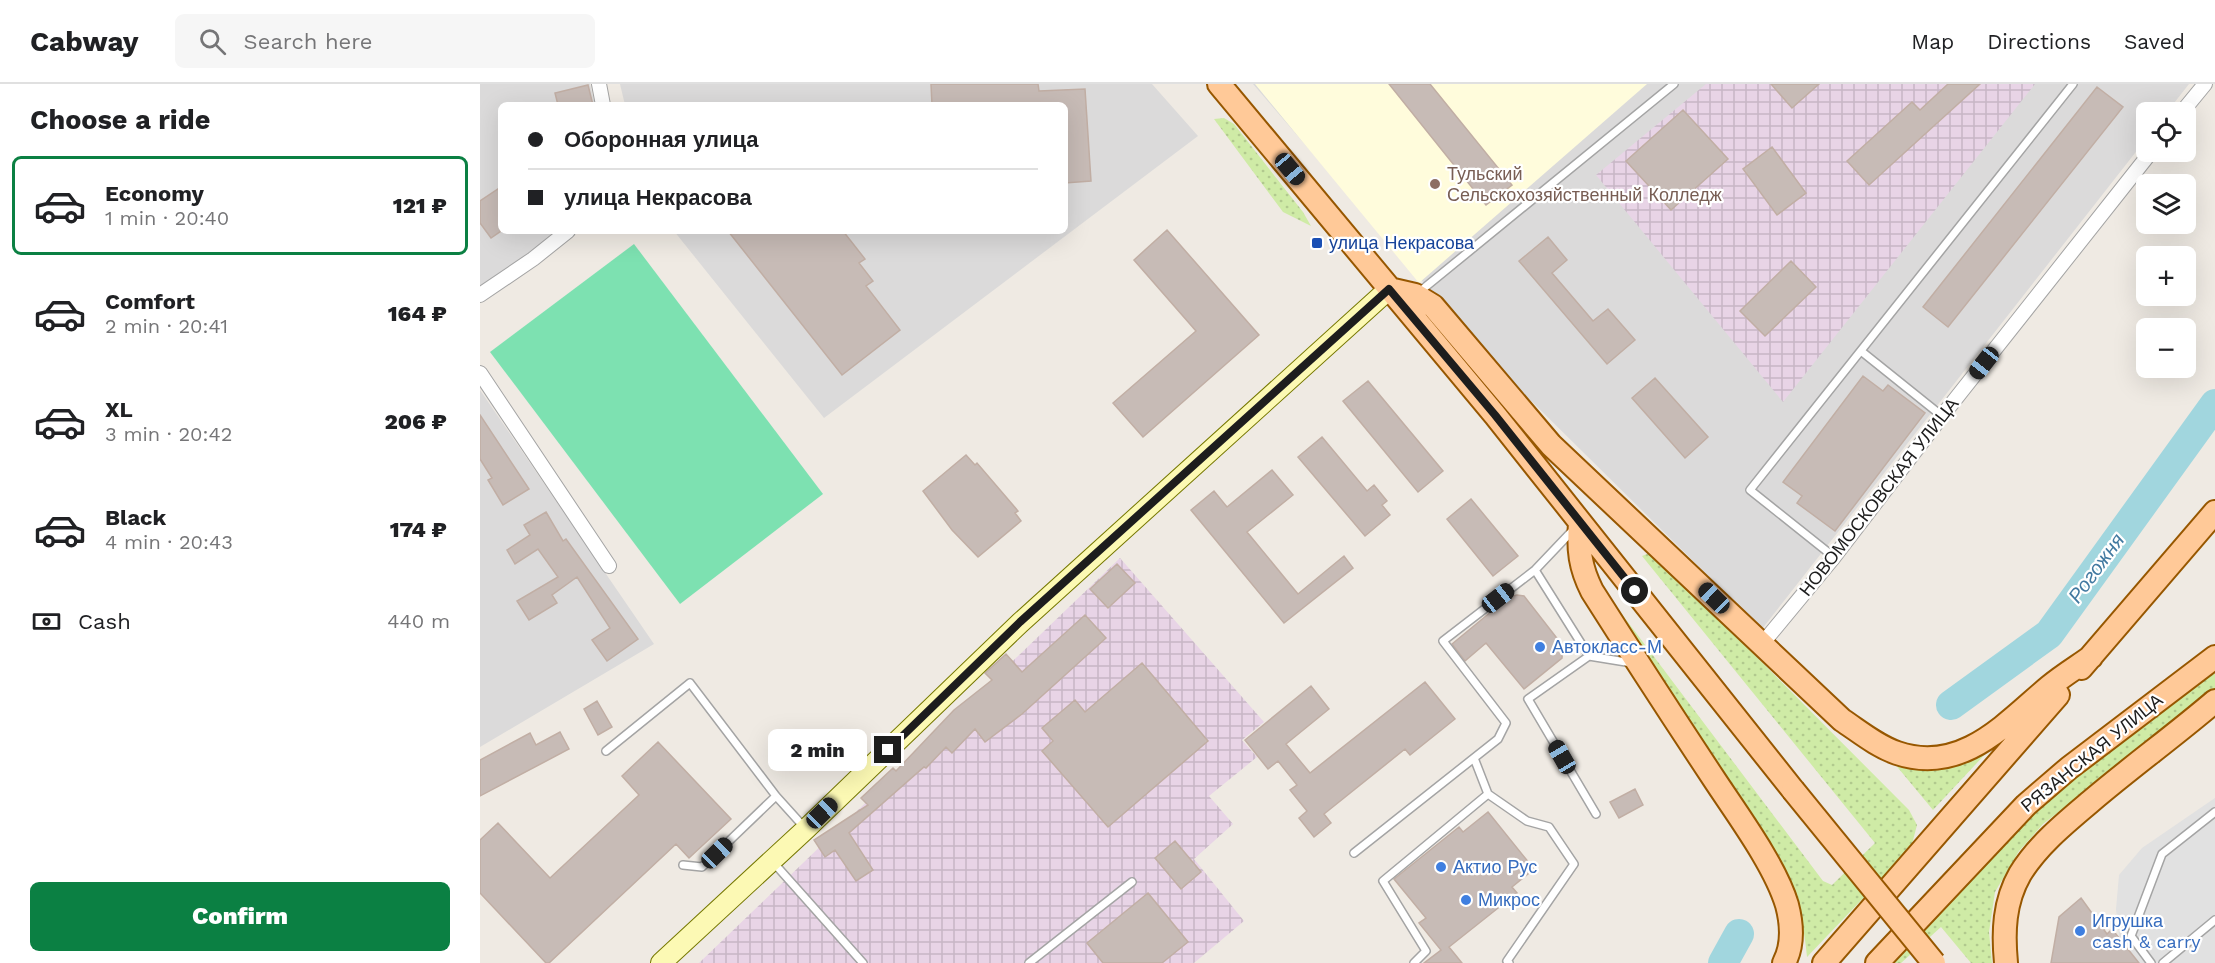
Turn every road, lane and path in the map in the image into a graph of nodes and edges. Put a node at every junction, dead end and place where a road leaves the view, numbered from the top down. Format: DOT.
graph roads {
  1 [pos="598,84"];
  2 [pos="1219,84"];
  3 [pos="1674,84"];
  4 [pos="2073,84"];
  5 [pos="2205,84"];
  6 [pos="602,102"];
  7 [pos="2190,102"];
  8 [pos="2143,162"];
  9 [pos="564,234"];
  10 [pos="480,295"];
  11 [pos="1402,296"];
  12 [pos="1861,351"];
  13 [pos="480,373"];
  14 [pos="1495,415"];
  15 [pos="1942,416"];
  16 [pos="1551,444"];
  17 [pos="2215,512"];
  18 [pos="1573,514"];
  19 [pos="1834,557"];
  20 [pos="609,566"];
  21 [pos="1535,570"];
  22 [pos="1762,644"];
  23 [pos="1589,656"];
  24 [pos="2091,657"];
  25 [pos="2215,657"];
  26 [pos="1638,664"];
  27 [pos="2209,708"];
  28 [pos="606,751"];
  29 [pos="1474,758"];
  30 [pos="1488,794"];
  31 [pos="776,796"];
  32 [pos="2215,812"];
  33 [pos="1596,814"];
  34 [pos="806,829"];
  35 [pos="1354,852"];
  36 [pos="772,861"];
  37 [pos="683,865"];
  38 [pos="1132,882"];
  39 [pos="2214,921"];
  40 [pos="1507,962"];
  41 [pos="661,963"];
  42 [pos="863,963"];
  43 [pos="1029,963"];
  44 [pos="1414,963"];
  45 [pos="1784,963"];
  46 [pos="1824,963"];
  47 [pos="1877,963"];
  48 [pos="1934,963"];
  49 [pos="2006,963"];
  50 [pos="2151,963"];
  51 [pos="2163,963"];
  1 -- 6 [label="street"];
  2 -- 11 [label="main road"];
  3 -- 11 [label="lane"];
  4 -- 12 [label="lane"];
  5 -- 7 [label="street"];
  8 -- 15 [label="street, НОВОМОСКОВСКАЯ УЛИЦА"];
  9 -- 10 [label="street"];
  11 -- 14 [label="main road"];
  11 -- 16 [label="main road"];
  11 -- 34 [label="street"];
  12 -- 15 [label="lane"];
  12 -- 19 [label="lane"];
  13 -- 20 [label="street"];
  14 -- 16 [label="main road"];
  14 -- 18 [label="main road"];
  15 -- 19 [label="street, НОВОМОСКОВСКАЯ УЛИЦА"];
  16 -- 18 [label="main road"];
  16 -- 22 [label="main road"];
  17 -- 24 [label="main road"];
  18 -- 21 [label="lane"];
  18 -- 26 [label="main road"];
  18 -- 48 [label="main road, bridge"];
  19 -- 22 [label="street, НОВОМОСКОВСКАЯ УЛИЦА"];
  21 -- 23 [label="lane"];
  21 -- 29 [label="lane"];
  22 -- 24 [label="main road"];
  23 -- 26 [label="lane"];
  23 -- 33 [label="lane"];
  24 -- 46 [label="main road"];
  25 -- 47 [label="main road, РЯЗАНСКАЯ УЛИЦА"];
  26 -- 45 [label="main road"];
  27 -- 49 [label="main road"];
  28 -- 31 [label="lane"];
  29 -- 30 [label="lane"];
  29 -- 35 [label="lane"];
  30 -- 40 [label="lane"];
  30 -- 44 [label="lane"];
  31 -- 34 [label="lane"];
  31 -- 37 [label="lane"];
  32 -- 50 [label="lane"];
  34 -- 36 [label="street"];
  36 -- 41 [label="street"];
  36 -- 42 [label="lane"];
  38 -- 43 [label="lane"];
  39 -- 51 [label="lane"];
}
